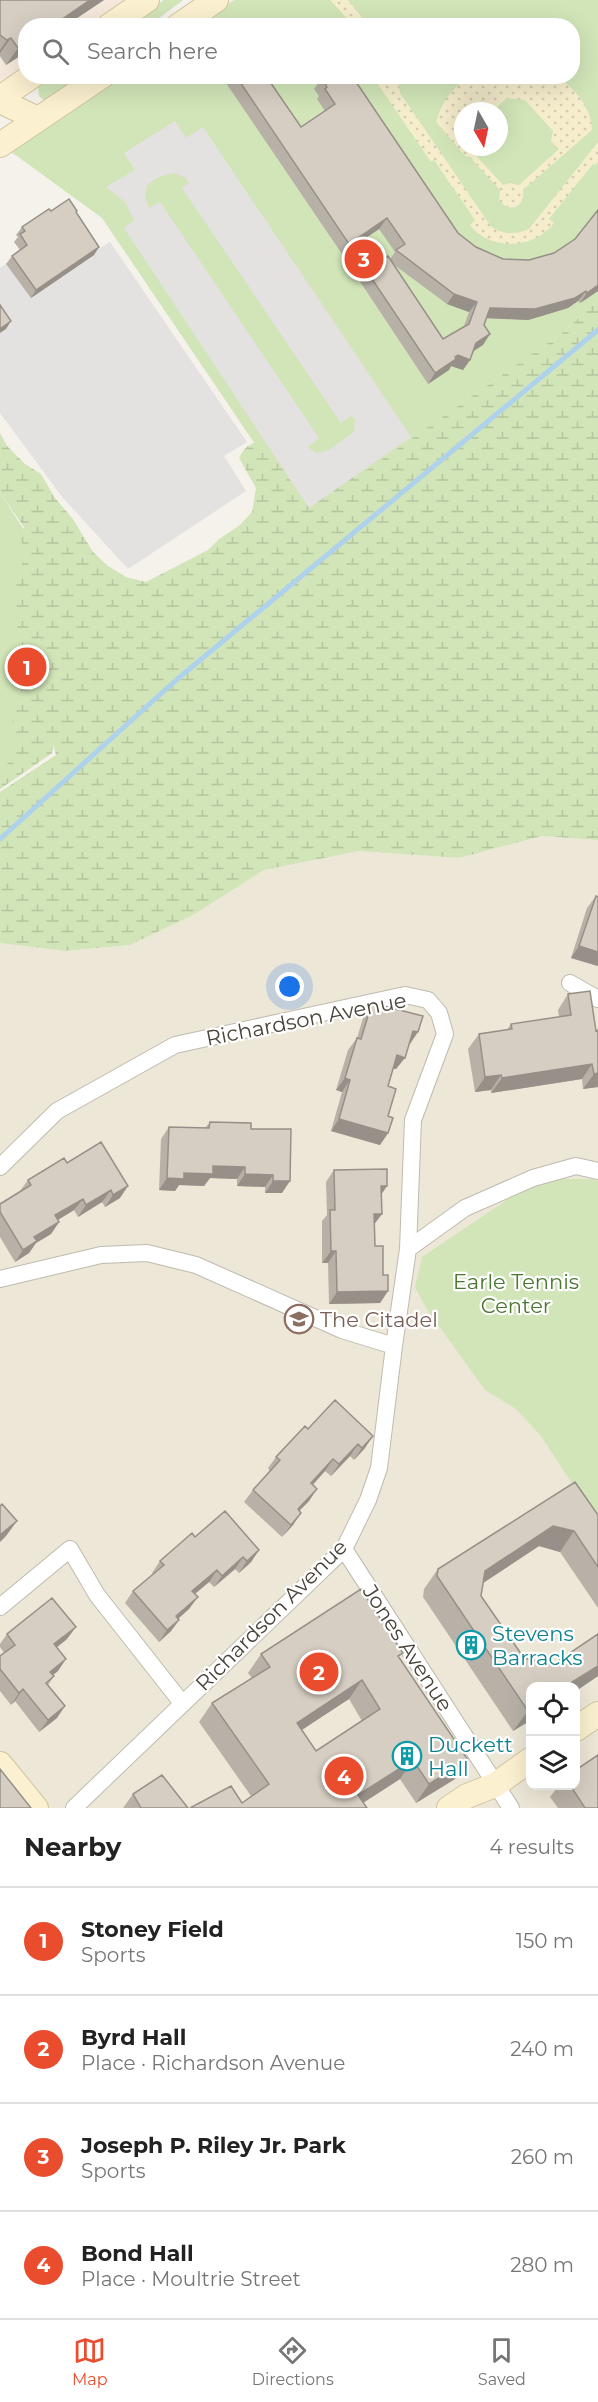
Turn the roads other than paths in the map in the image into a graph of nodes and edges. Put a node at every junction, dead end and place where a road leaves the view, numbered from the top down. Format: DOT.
graph roads {
  1 [pos="147,0"];
  2 [pos="216,0"];
  3 [pos="121,18"];
  4 [pos="190,18"];
  5 [pos="21,84"];
  6 [pos="90,84"];
  7 [pos="0,99"];
  8 [pos="38,119"];
  9 [pos="0,145"];
  10 [pos="570,983"];
  11 [pos="598,999"];
  12 [pos="0,1167"];
  13 [pos="598,1171"];
  14 [pos="408,1249"];
  15 [pos="0,1279"];
  16 [pos="394,1346"];
  17 [pos="344,1549"];
  18 [pos="0,1607"];
  19 [pos="182,1703"];
  20 [pos="598,1714"];
  21 [pos="580,1726"];
  22 [pos="526,1763"];
  23 [pos="0,1764"];
  24 [pos="495,1785"];
  25 [pos="36,1808"];
  26 [pos="74,1808"];
  27 [pos="449,1808"];
  28 [pos="485,1808"];
  29 [pos="511,1808"];
  1 -- 3 [label="main road"];
  2 -- 4 [label="main road"];
  5 -- 7 [label="main road"];
  6 -- 8 [label="main road"];
  7 -- 8 [label="main road"];
  8 -- 9 [label="main road"];
  10 -- 11 [label="street"];
  12 -- 14 [label="street, Richardson Avenue"];
  13 -- 14 [label="street"];
  14 -- 16 [label="street, Richardson Avenue"];
  15 -- 16 [label="street"];
  16 -- 17 [label="street, Richardson Avenue"];
  17 -- 19 [label="street, Richardson Avenue"];
  17 -- 24 [label="street, Jones Avenue"];
  18 -- 19 [label="street"];
  19 -- 26 [label="street, Richardson Avenue"];
  20 -- 21 [label="main road"];
  22 -- 24 [label="main road"];
  23 -- 25 [label="main road"];
  24 -- 27 [label="main road"];
  24 -- 28 [label="main road"];
  24 -- 29 [label="street, Jones Avenue"];
}
